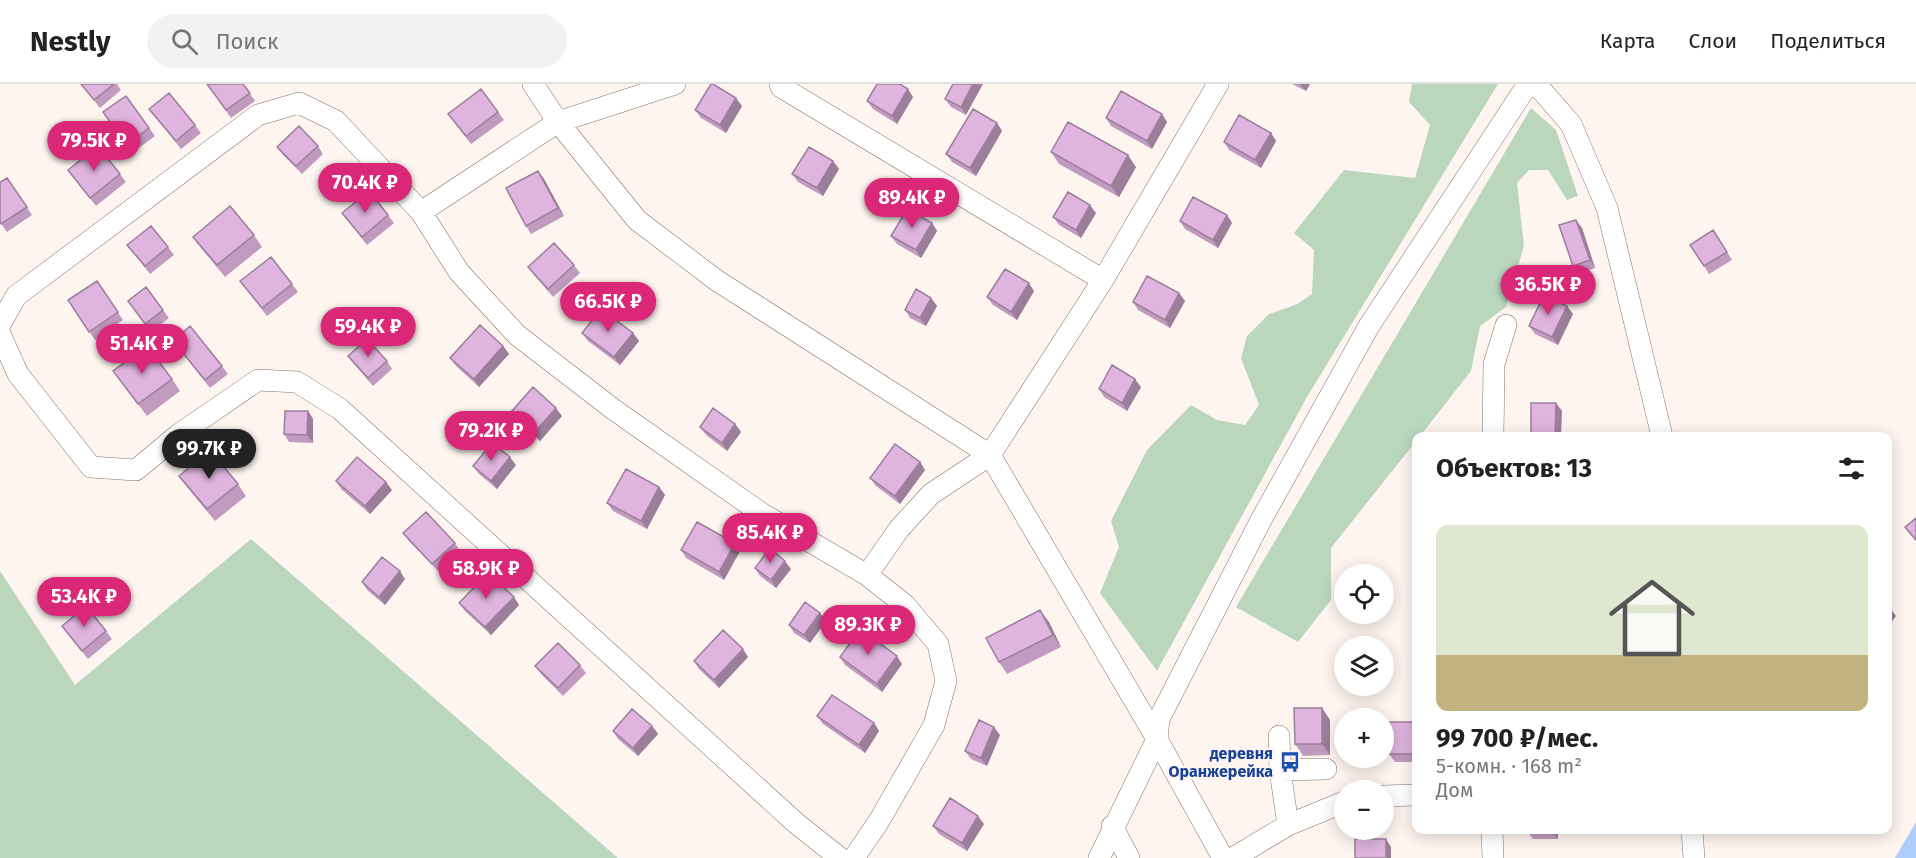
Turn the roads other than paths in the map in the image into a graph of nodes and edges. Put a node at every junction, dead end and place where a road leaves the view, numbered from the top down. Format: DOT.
graph roads {
  1 [pos="533,84"];
  2 [pos="675,84"];
  3 [pos="780,84"];
  4 [pos="1218,84"];
  5 [pos="1528,84"];
  6 [pos="1536,84"];
  7 [pos="558,122"];
  8 [pos="420,212"];
  9 [pos="1103,280"];
  10 [pos="0,325"];
  11 [pos="1506,326"];
  12 [pos="0,334"];
  13 [pos="1493,432"];
  14 [pos="1661,432"];
  15 [pos="990,455"];
  16 [pos="867,575"];
  17 [pos="1279,736"];
  18 [pos="1157,739"];
  19 [pos="1326,769"];
  20 [pos="1280,770"];
  21 [pos="1394,795"];
  22 [pos="1412,795"];
  23 [pos="1334,806"];
  24 [pos="1288,825"];
  25 [pos="1112,826"];
  26 [pos="1492,834"];
  27 [pos="1692,834"];
  28 [pos="840,858"];
  29 [pos="854,858"];
  30 [pos="1099,858"];
  31 [pos="1129,858"];
  32 [pos="1223,858"];
  33 [pos="1233,858"];
  34 [pos="1493,858"];
  35 [pos="1694,858"];
  1 -- 7 [label="street"];
  2 -- 7 [label="street"];
  3 -- 9 [label="street"];
  4 -- 9 [label="street"];
  5 -- 18 [label="street"];
  6 -- 14 [label="street"];
  7 -- 8 [label="street"];
  7 -- 15 [label="street"];
  8 -- 10 [label="street"];
  8 -- 16 [label="street"];
  9 -- 15 [label="street"];
  11 -- 13 [label="street"];
  12 -- 28 [label="street"];
  15 -- 16 [label="street"];
  15 -- 18 [label="street"];
  16 -- 29 [label="street"];
  17 -- 20 [label="street"];
  18 -- 25 [label="street"];
  18 -- 32 [label="street"];
  19 -- 20 [label="street"];
  20 -- 24 [label="street"];
  21 -- 22 [label="street"];
  23 -- 24 [label="street"];
  24 -- 33 [label="street"];
  25 -- 30 [label="street"];
  25 -- 31 [label="street"];
  26 -- 34 [label="street"];
  27 -- 35 [label="street"];
}
